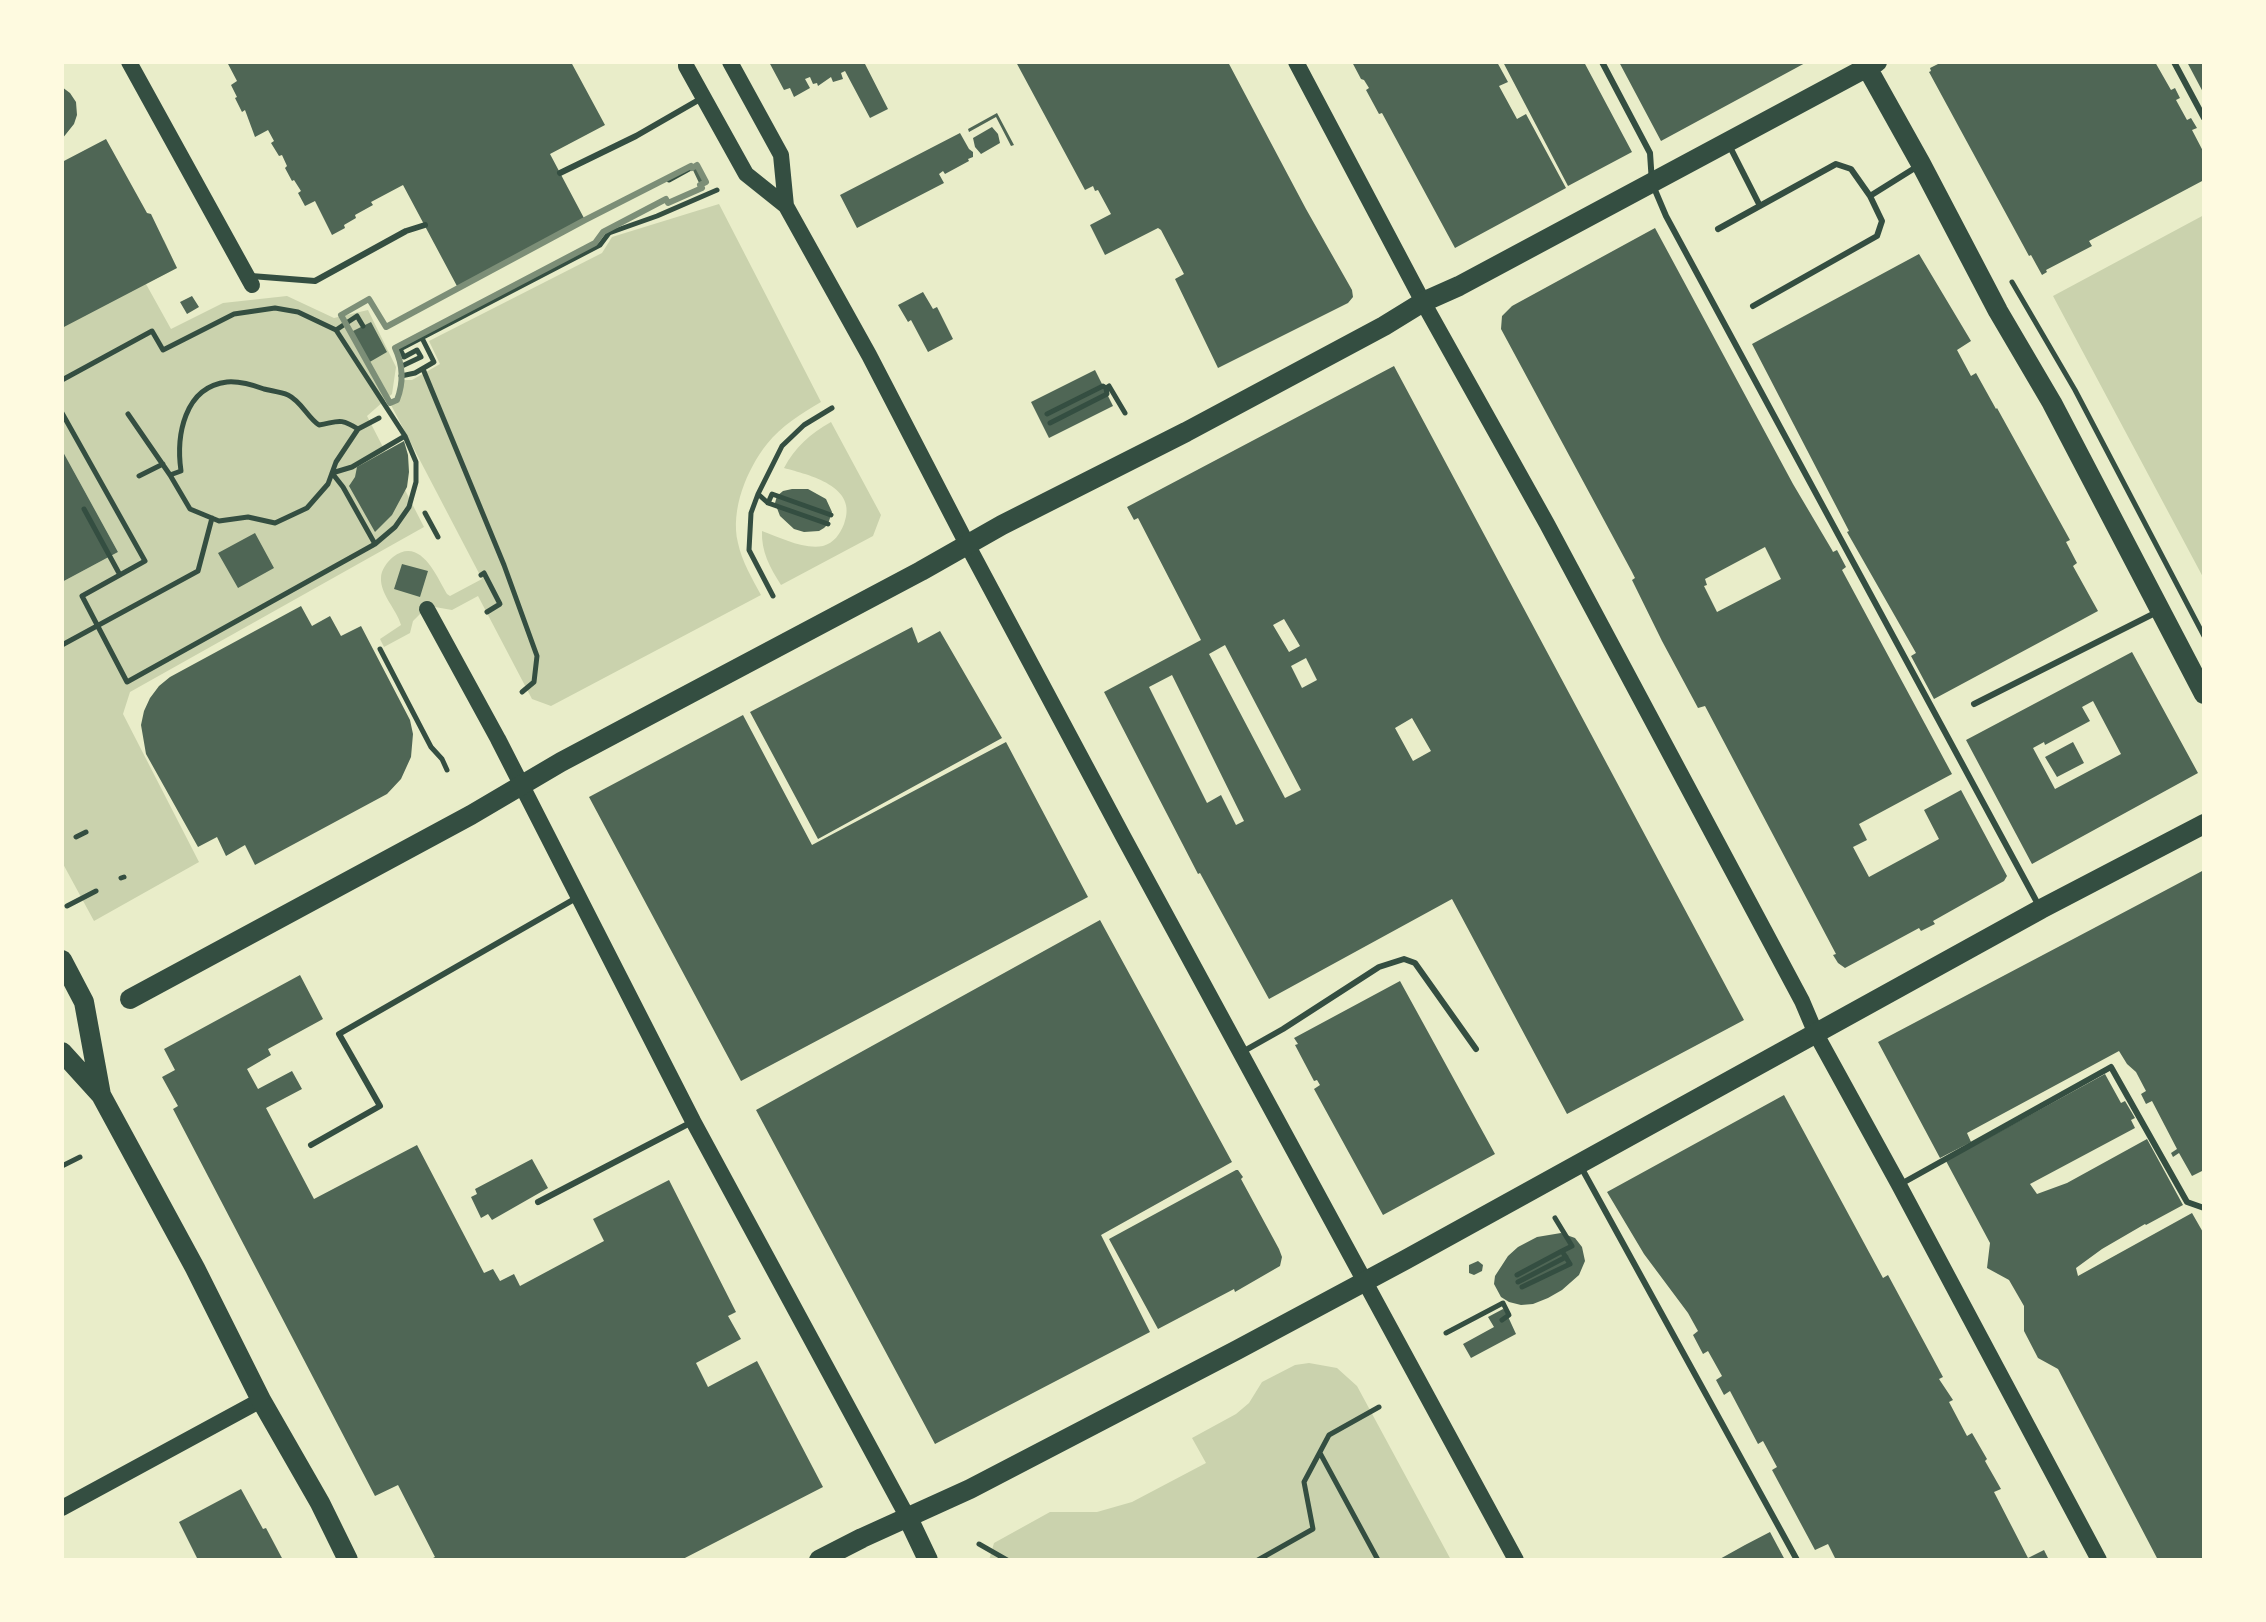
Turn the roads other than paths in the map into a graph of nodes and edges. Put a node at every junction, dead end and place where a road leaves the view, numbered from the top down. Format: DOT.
graph roads {
  1 [pos="129,62"];
  2 [pos="686,62"];
  3 [pos="730,62"];
  4 [pos="1296,62"];
  5 [pos="1602,62"];
  6 [pos="2174,62"];
  7 [pos="1869,64"];
  8 [pos="704,97"];
  9 [pos="2204,118"];
  10 [pos="1727,140"];
  11 [pos="1921,164"];
  12 [pos="560,173"];
  13 [pos="1652,183"];
  14 [pos="1870,196"];
  15 [pos="786,206"];
  16 [pos="1760,206"];
  17 [pos="425,225"];
  18 [pos="1718,229"];
  19 [pos="250,280"];
  20 [pos="1423,302"];
  21 [pos="1753,306"];
  22 [pos="968,546"];
  23 [pos="427,609"];
  24 [pos="2160,610"];
  25 [pos="2204,694"];
  26 [pos="1974,704"];
  27 [pos="521,785"];
  28 [pos="2204,824"];
  29 [pos="578,897"];
  30 [pos="2041,909"];
  31 [pos="62,960"];
  32 [pos="130,999"];
  33 [pos="1816,1034"];
  34 [pos="1476,1049"];
  35 [pos="62,1052"];
  36 [pos="1241,1053"];
  37 [pos="101,1095"];
  38 [pos="693,1121"];
  39 [pos="311,1145"];
  40 [pos="1579,1163"];
  41 [pos="1899,1185"];
  42 [pos="538,1202"];
  43 [pos="2204,1208"];
  44 [pos="1363,1281"];
  45 [pos="261,1400"];
  46 [pos="62,1508"];
  47 [pos="908,1518"];
  48 [pos="348,1560"];
  49 [pos="819,1560"];
  50 [pos="928,1560"];
  51 [pos="1516,1560"];
  52 [pos="1797,1560"];
  53 [pos="2099,1560"];
  1 -- 19 [label="main road"];
  2 -- 8 [label="main road"];
  3 -- 15 [label="main road"];
  4 -- 20 [label="main road"];
  5 -- 13 [label="lane"];
  6 -- 9 [label="lane"];
  7 -- 10 [label="main road"];
  7 -- 11 [label="main road"];
  8 -- 12 [label="lane"];
  8 -- 15 [label="main road"];
  10 -- 13 [label="main road"];
  10 -- 16 [label="lane"];
  11 -- 14 [label="lane"];
  11 -- 24 [label="main road"];
  13 -- 20 [label="main road"];
  13 -- 30 [label="lane"];
  14 -- 16 [label="lane"];
  14 -- 21 [label="lane"];
  15 -- 22 [label="main road"];
  16 -- 18 [label="lane"];
  17 -- 19 [label="lane"];
  20 -- 22 [label="main road"];
  20 -- 33 [label="main road"];
  22 -- 27 [label="main road"];
  22 -- 36 [label="main road"];
  23 -- 27 [label="main road"];
  24 -- 25 [label="main road"];
  24 -- 26 [label="lane"];
  27 -- 29 [label="main road"];
  27 -- 32 [label="main road"];
  28 -- 30 [label="main road"];
  29 -- 38 [label="main road"];
  29 -- 39 [label="lane"];
  30 -- 33 [label="main road"];
  31 -- 37 [label="main road"];
  33 -- 40 [label="main road"];
  33 -- 41 [label="main road"];
  34 -- 36 [label="lane"];
  35 -- 37 [label="main road"];
  36 -- 44 [label="main road"];
  37 -- 45 [label="main road"];
  38 -- 42 [label="lane"];
  38 -- 47 [label="main road"];
  40 -- 44 [label="main road"];
  40 -- 52 [label="lane"];
  41 -- 43 [label="lane"];
  41 -- 53 [label="main road"];
  44 -- 47 [label="main road"];
  44 -- 51 [label="main road"];
  45 -- 46 [label="main road"];
  45 -- 48 [label="main road"];
  47 -- 49 [label="main road"];
  47 -- 50 [label="main road"];
}
